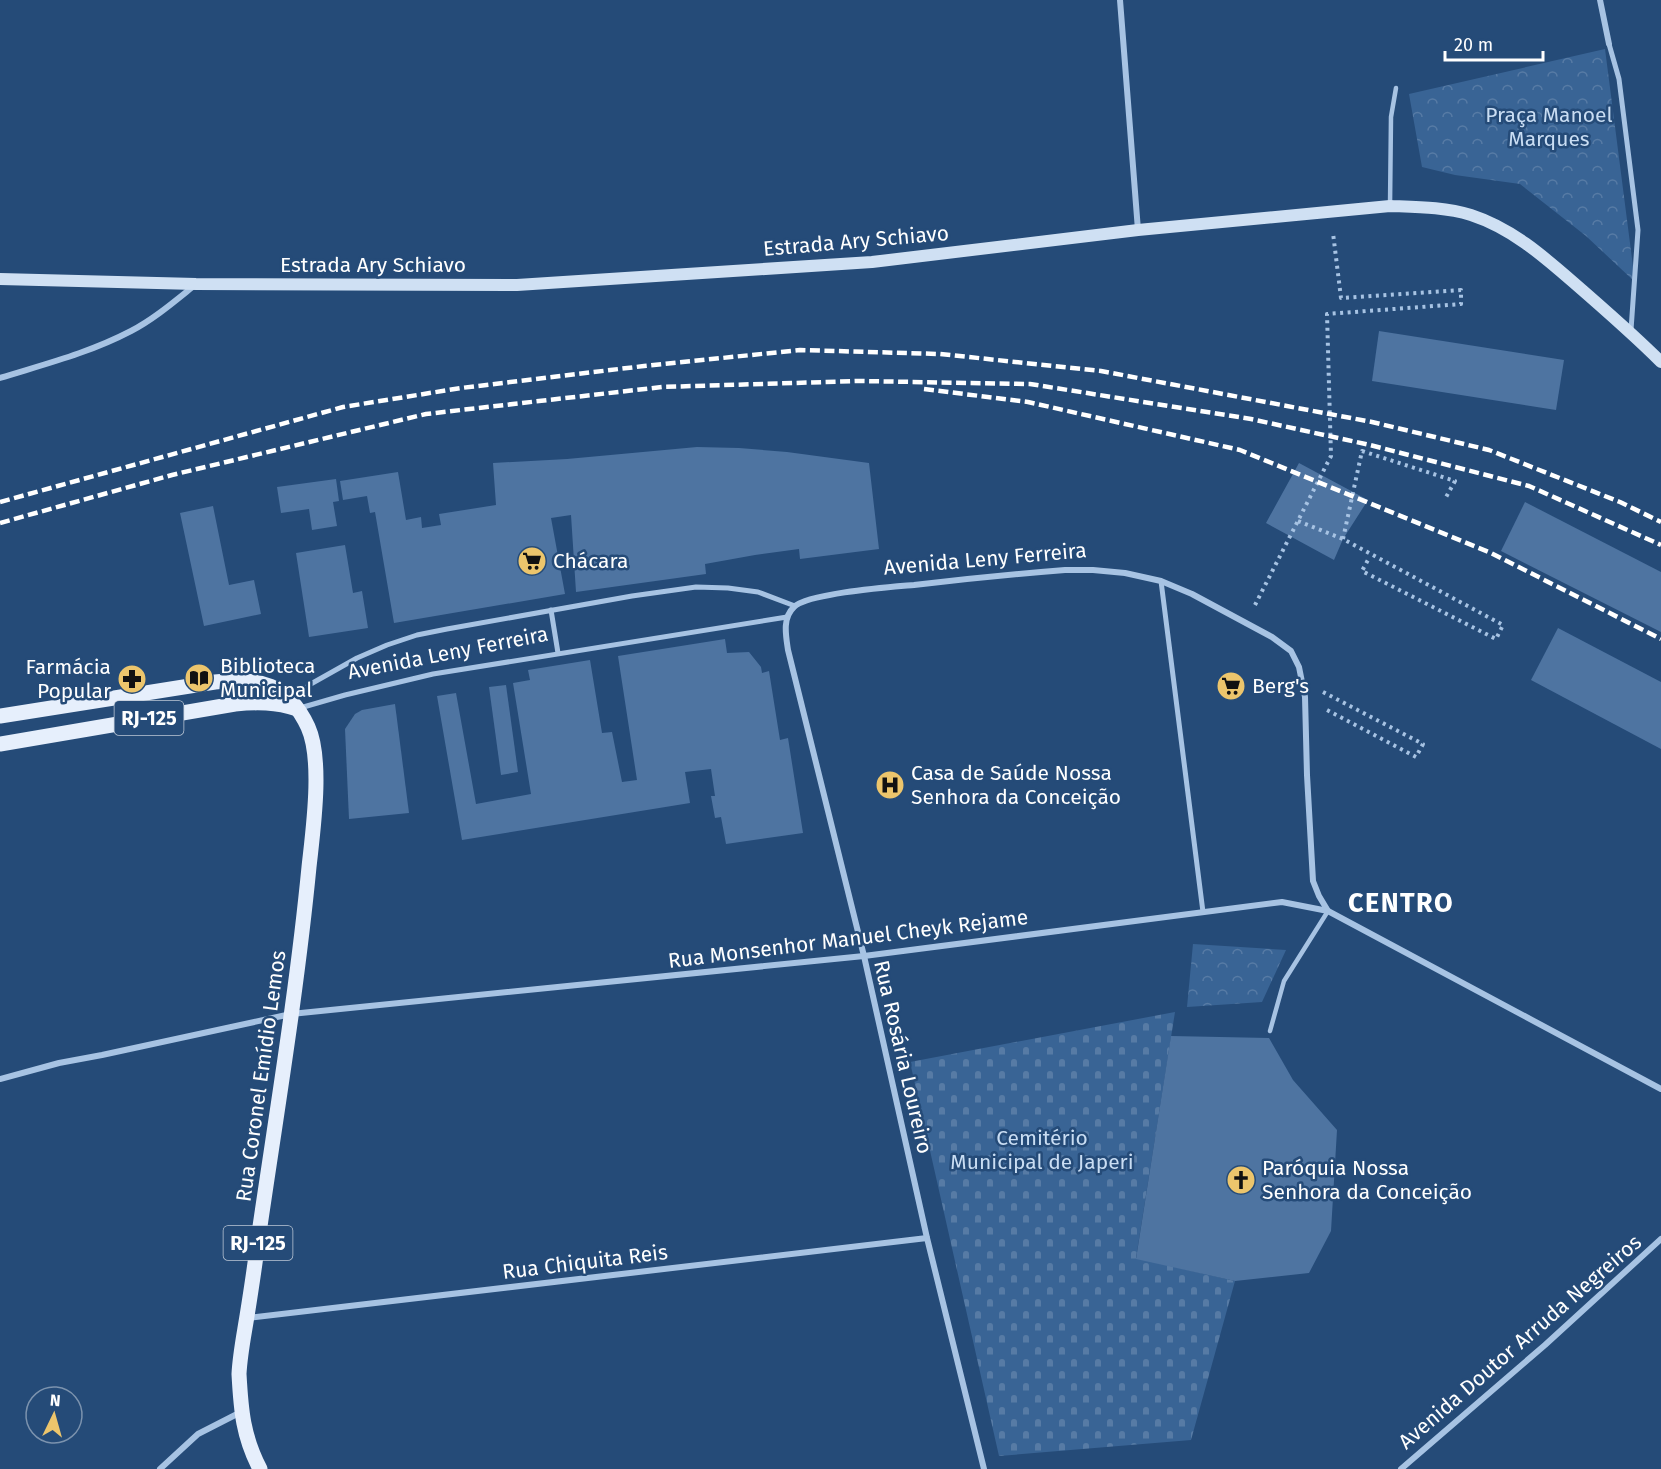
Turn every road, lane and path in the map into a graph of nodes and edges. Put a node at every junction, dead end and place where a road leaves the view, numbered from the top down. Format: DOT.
graph roads {
  1 [pos="1120,0"];
  2 [pos="1600,0"];
  3 [pos="1609,44"];
  4 [pos="1396,88"];
  5 [pos="1390,206"];
  6 [pos="1330,212"];
  7 [pos="1138,230"];
  8 [pos="0,279"];
  9 [pos="196,284"];
  10 [pos="1630,332"];
  11 [pos="1661,362"];
  12 [pos="0,378"];
  13 [pos="1446,499"];
  14 [pos="1298,521"];
  15 [pos="1343,539"];
  16 [pos="1369,558"];
  17 [pos="1161,581"];
  18 [pos="795,606"];
  19 [pos="1253,608"];
  20 [pos="551,610"];
  21 [pos="787,617"];
  22 [pos="558,652"];
  23 [pos="1322,692"];
  24 [pos="291,701"];
  25 [pos="1315,704"];
  26 [pos="0,716"];
  27 [pos="0,744"];
  28 [pos="1328,911"];
  29 [pos="1203,912"];
  30 [pos="864,956"];
  31 [pos="291,1014"];
  32 [pos="1270,1031"];
  33 [pos="0,1079"];
  34 [pos="1661,1089"];
  35 [pos="927,1238"];
  36 [pos="1661,1239"];
  37 [pos="247,1318"];
  38 [pos="241,1412"];
  39 [pos="160,1469"];
  40 [pos="260,1469"];
  41 [pos="984,1469"];
  42 [pos="1401,1469"];
  1 -- 7 [label="street"];
  2 -- 3 [label="street"];
  3 -- 10 [label="street"];
  4 -- 5 [label="lane"];
  5 -- 6 [label="main road, Estrada Ary Schiavo"];
  5 -- 10 [label="main road, Estrada Ary Schiavo"];
  6 -- 7 [label="main road, Estrada Ary Schiavo"];
  6 -- 14 [label="path"];
  7 -- 9 [label="main road, Estrada Ary Schiavo"];
  8 -- 9 [label="main road, Estrada Ary Schiavo"];
  9 -- 12 [label="street"];
  10 -- 11 [label="main road, Estrada Ary Schiavo"];
  13 -- 15 [label="path"];
  14 -- 15 [label="path"];
  14 -- 19 [label="path"];
  15 -- 16 [label="path"];
  17 -- 18 [label="street, Avenida Leny Ferreira"];
  17 -- 28 [label="street, Avenida Leny Ferreira"];
  17 -- 29 [label="street"];
  18 -- 20 [label="street, Avenida Leny Ferreira"];
  18 -- 21 [label="street"];
  20 -- 22 [label="street"];
  20 -- 24 [label="street, Avenida Leny Ferreira"];
  21 -- 22 [label="street, Avenida Leny Ferreira"];
  21 -- 30 [label="street, Rua Rosária Loureiro"];
  22 -- 24 [label="street, Avenida Leny Ferreira"];
  23 -- 25 [label="path"];
  24 -- 26 [label="main road, RJ-125"];
  24 -- 27 [label="main road, Avenida Leny Ferreira / RJ-125"];
  24 -- 31 [label="main road, Rua Coronel Emídio Lemos / RJ-125"];
  28 -- 29 [label="street, Rua Monsenhor Manuel Cheyk Rejame"];
  28 -- 32 [label="lane"];
  28 -- 34 [label="street, Rua Monsenhor Manuel Cheyk Rejame"];
  29 -- 30 [label="street, Rua Monsenhor Manuel Cheyk Rejame"];
  30 -- 31 [label="street, Rua Monsenhor Manuel Cheyk Rejame"];
  30 -- 35 [label="street, Rua Rosária Loureiro"];
  31 -- 33 [label="street, Rua Monsenhor Manuel Cheyk Rejame"];
  31 -- 37 [label="main road, Rua Coronel Emídio Lemos / RJ-125"];
  35 -- 37 [label="street, Rua Chiquita Reis"];
  35 -- 41 [label="street, Rua Rosária Loureiro"];
  36 -- 42 [label="street, Avenida Doutor Arruda Negreiros"];
  37 -- 38 [label="main road, Rua Coronel Emídio Lemos / RJ-125"];
  38 -- 39 [label="street"];
  38 -- 40 [label="main road, Rua Coronel Emídio Lemos / RJ-125"];
}
